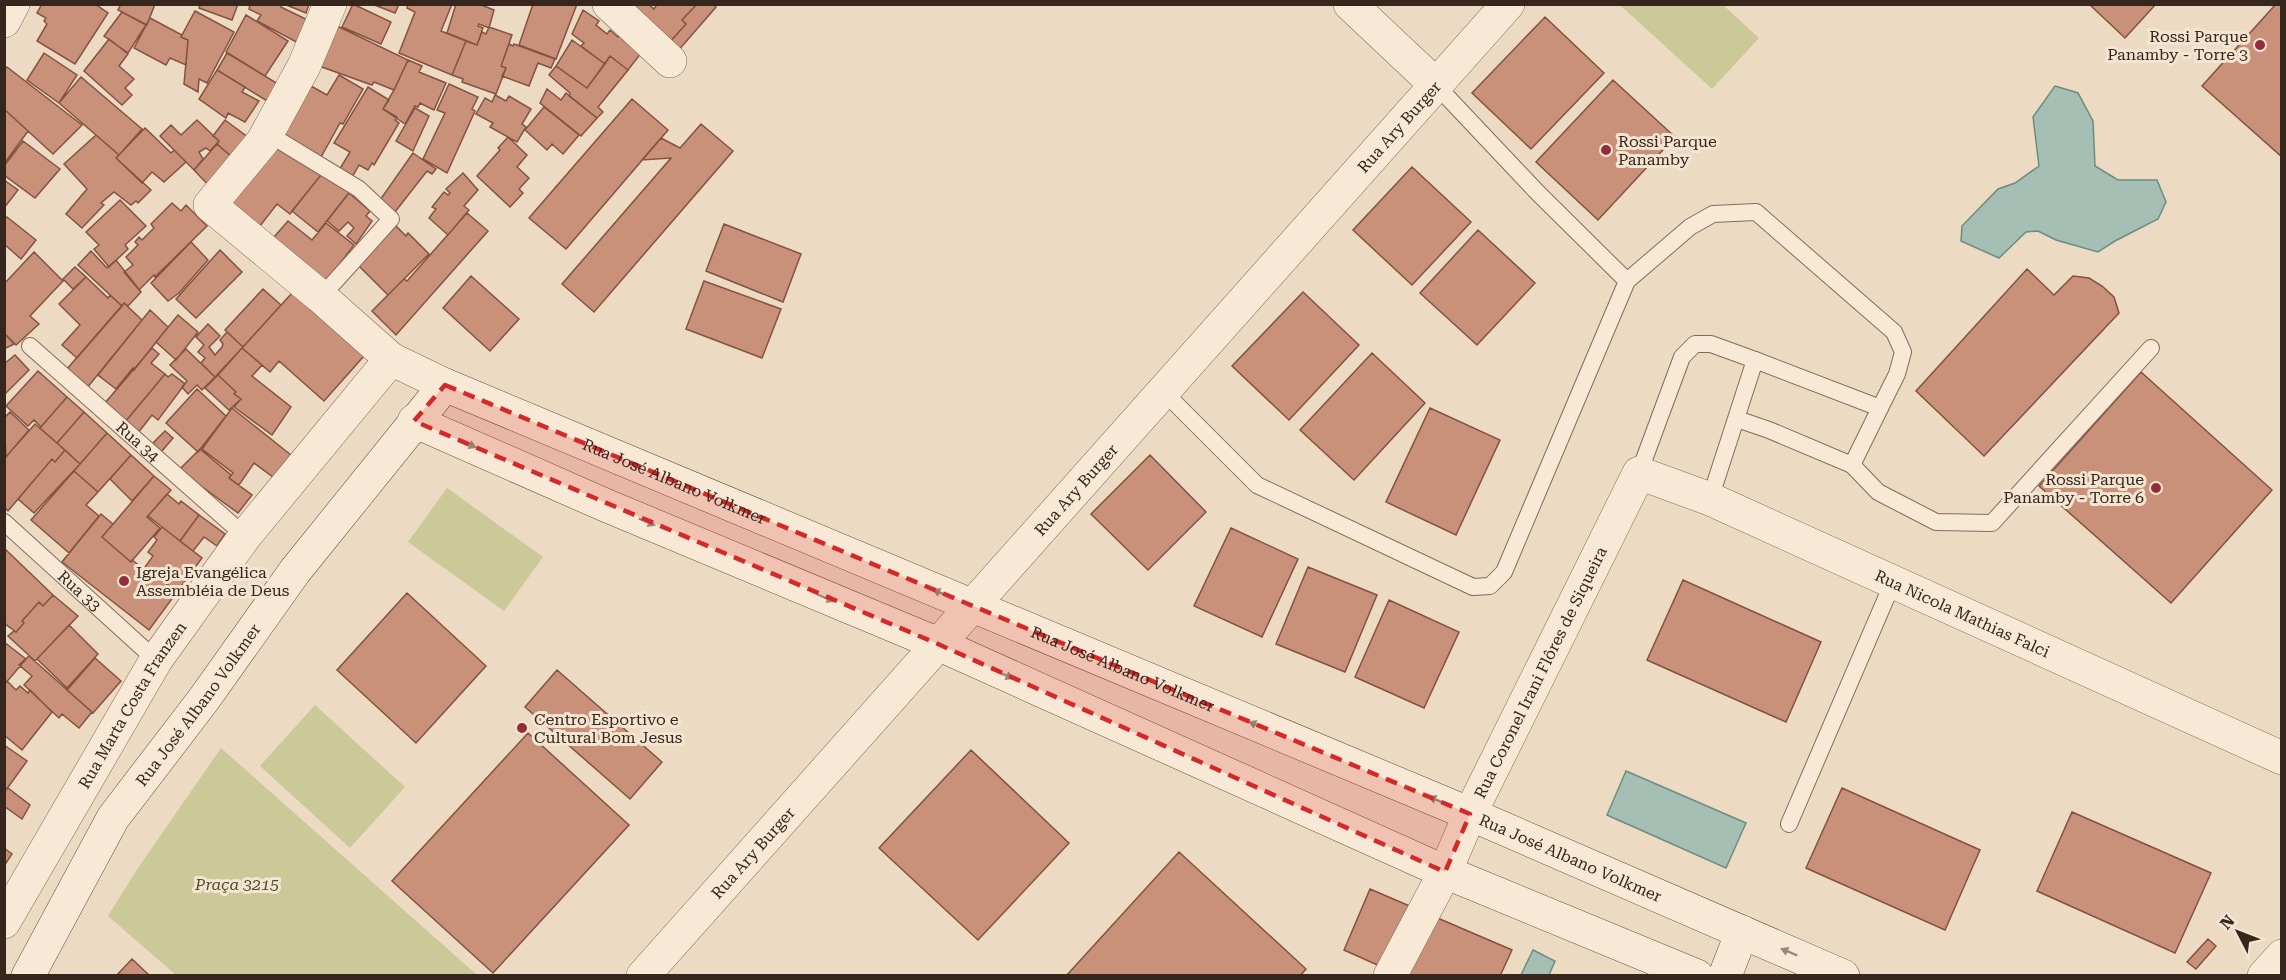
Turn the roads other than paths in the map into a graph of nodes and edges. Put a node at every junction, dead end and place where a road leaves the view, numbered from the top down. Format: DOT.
graph roads {
  1 [pos="13,4"];
  2 [pos="330,4"];
  3 [pos="609,4"];
  4 [pos="1350,4"];
  5 [pos="1508,4"];
  6 [pos="4,21"];
  7 [pos="670,61"];
  8 [pos="1436,85"];
  9 [pos="267,133"];
  10 [pos="1627,281"];
  11 [pos="321,297"];
  12 [pos="30,346"];
  13 [pos="2151,348"];
  14 [pos="391,359"];
  15 [pos="1755,360"];
  16 [pos="445,385"];
  17 [pos="1163,391"];
  18 [pos="1880,408"];
  19 [pos="1737,419"];
  20 [pos="414,421"];
  21 [pos="1852,465"];
  22 [pos="1639,473"];
  23 [pos="1710,499"];
  24 [pos="4,522"];
  25 [pos="245,536"];
  26 [pos="1893,582"];
  27 [pos="973,606"];
  28 [pos="938,644"];
  29 [pos="156,660"];
  30 [pos="2282,758"];
  31 [pos="1470,814"];
  32 [pos="1789,824"];
  33 [pos="1445,872"];
  34 [pos="4,922"];
  35 [pos="1742,932"];
  36 [pos="2282,956"];
  37 [pos="28,975"];
  38 [pos="643,975"];
  39 [pos="1390,975"];
  40 [pos="1697,975"];
  41 [pos="1725,975"];
  42 [pos="1843,975"];
  43 [pos="2264,975"];
  1 -- 6 [label="street"];
  2 -- 9 [label="street"];
  3 -- 7 [label="street"];
  4 -- 8 [label="street"];
  5 -- 8 [label="street, Rua Ary Burger"];
  8 -- 10 [label="lane"];
  8 -- 17 [label="street, Rua Ary Burger"];
  9 -- 11 [label="street"];
  9 -- 11 [label="lane"];
  10 -- 17 [label="lane"];
  10 -- 18 [label="lane"];
  11 -- 14 [label="street"];
  12 -- 25 [label="lane, Rua 34"];
  13 -- 21 [label="lane"];
  14 -- 16 [label="street"];
  14 -- 25 [label="street, Rua Marta Costa Franzen"];
  15 -- 18 [label="lane"];
  15 -- 19 [label="lane"];
  15 -- 22 [label="lane"];
  16 -- 20 [label="street, Rua José Albano Volkmer"];
  27 -- 16 [label="street, Rua José Albano Volkmer, one-way"];
  17 -- 27 [label="street, Rua Ary Burger"];
  18 -- 21 [label="lane"];
  19 -- 21 [label="lane"];
  19 -- 23 [label="lane"];
  20 -- 28 [label="street, one-way"];
  20 -- 37 [label="street, Rua José Albano Volkmer"];
  22 -- 23 [label="street, Rua Nicola Mathias Falci"];
  22 -- 31 [label="street, Rua Coronel Irani Flôres de Siqueira"];
  23 -- 26 [label="street, Rua Nicola Mathias Falci"];
  24 -- 29 [label="lane, Rua 33"];
  25 -- 29 [label="street, Rua Marta Costa Franzen"];
  26 -- 30 [label="street, Rua Nicola Mathias Falci"];
  26 -- 32 [label="lane"];
  27 -- 28 [label="street, Rua Ary Burger"];
  31 -- 27 [label="street, Rua José Albano Volkmer, one-way"];
  28 -- 33 [label="street, one-way"];
  28 -- 38 [label="street, Rua Ary Burger"];
  29 -- 34 [label="street, Rua Marta Costa Franzen"];
  31 -- 33 [label="street, Rua Coronel Irani Flôres de Siqueira"];
  31 -- 35 [label="street, Rua José Albano Volkmer"];
  33 -- 39 [label="street, Rua Coronel Irani Flôres de Siqueira"];
  33 -- 40 [label="street"];
  35 -- 41 [label="street"];
  42 -- 35 [label="street, Rua José Albano Volkmer, one-way"];
  36 -- 43 [label="street"];
}
